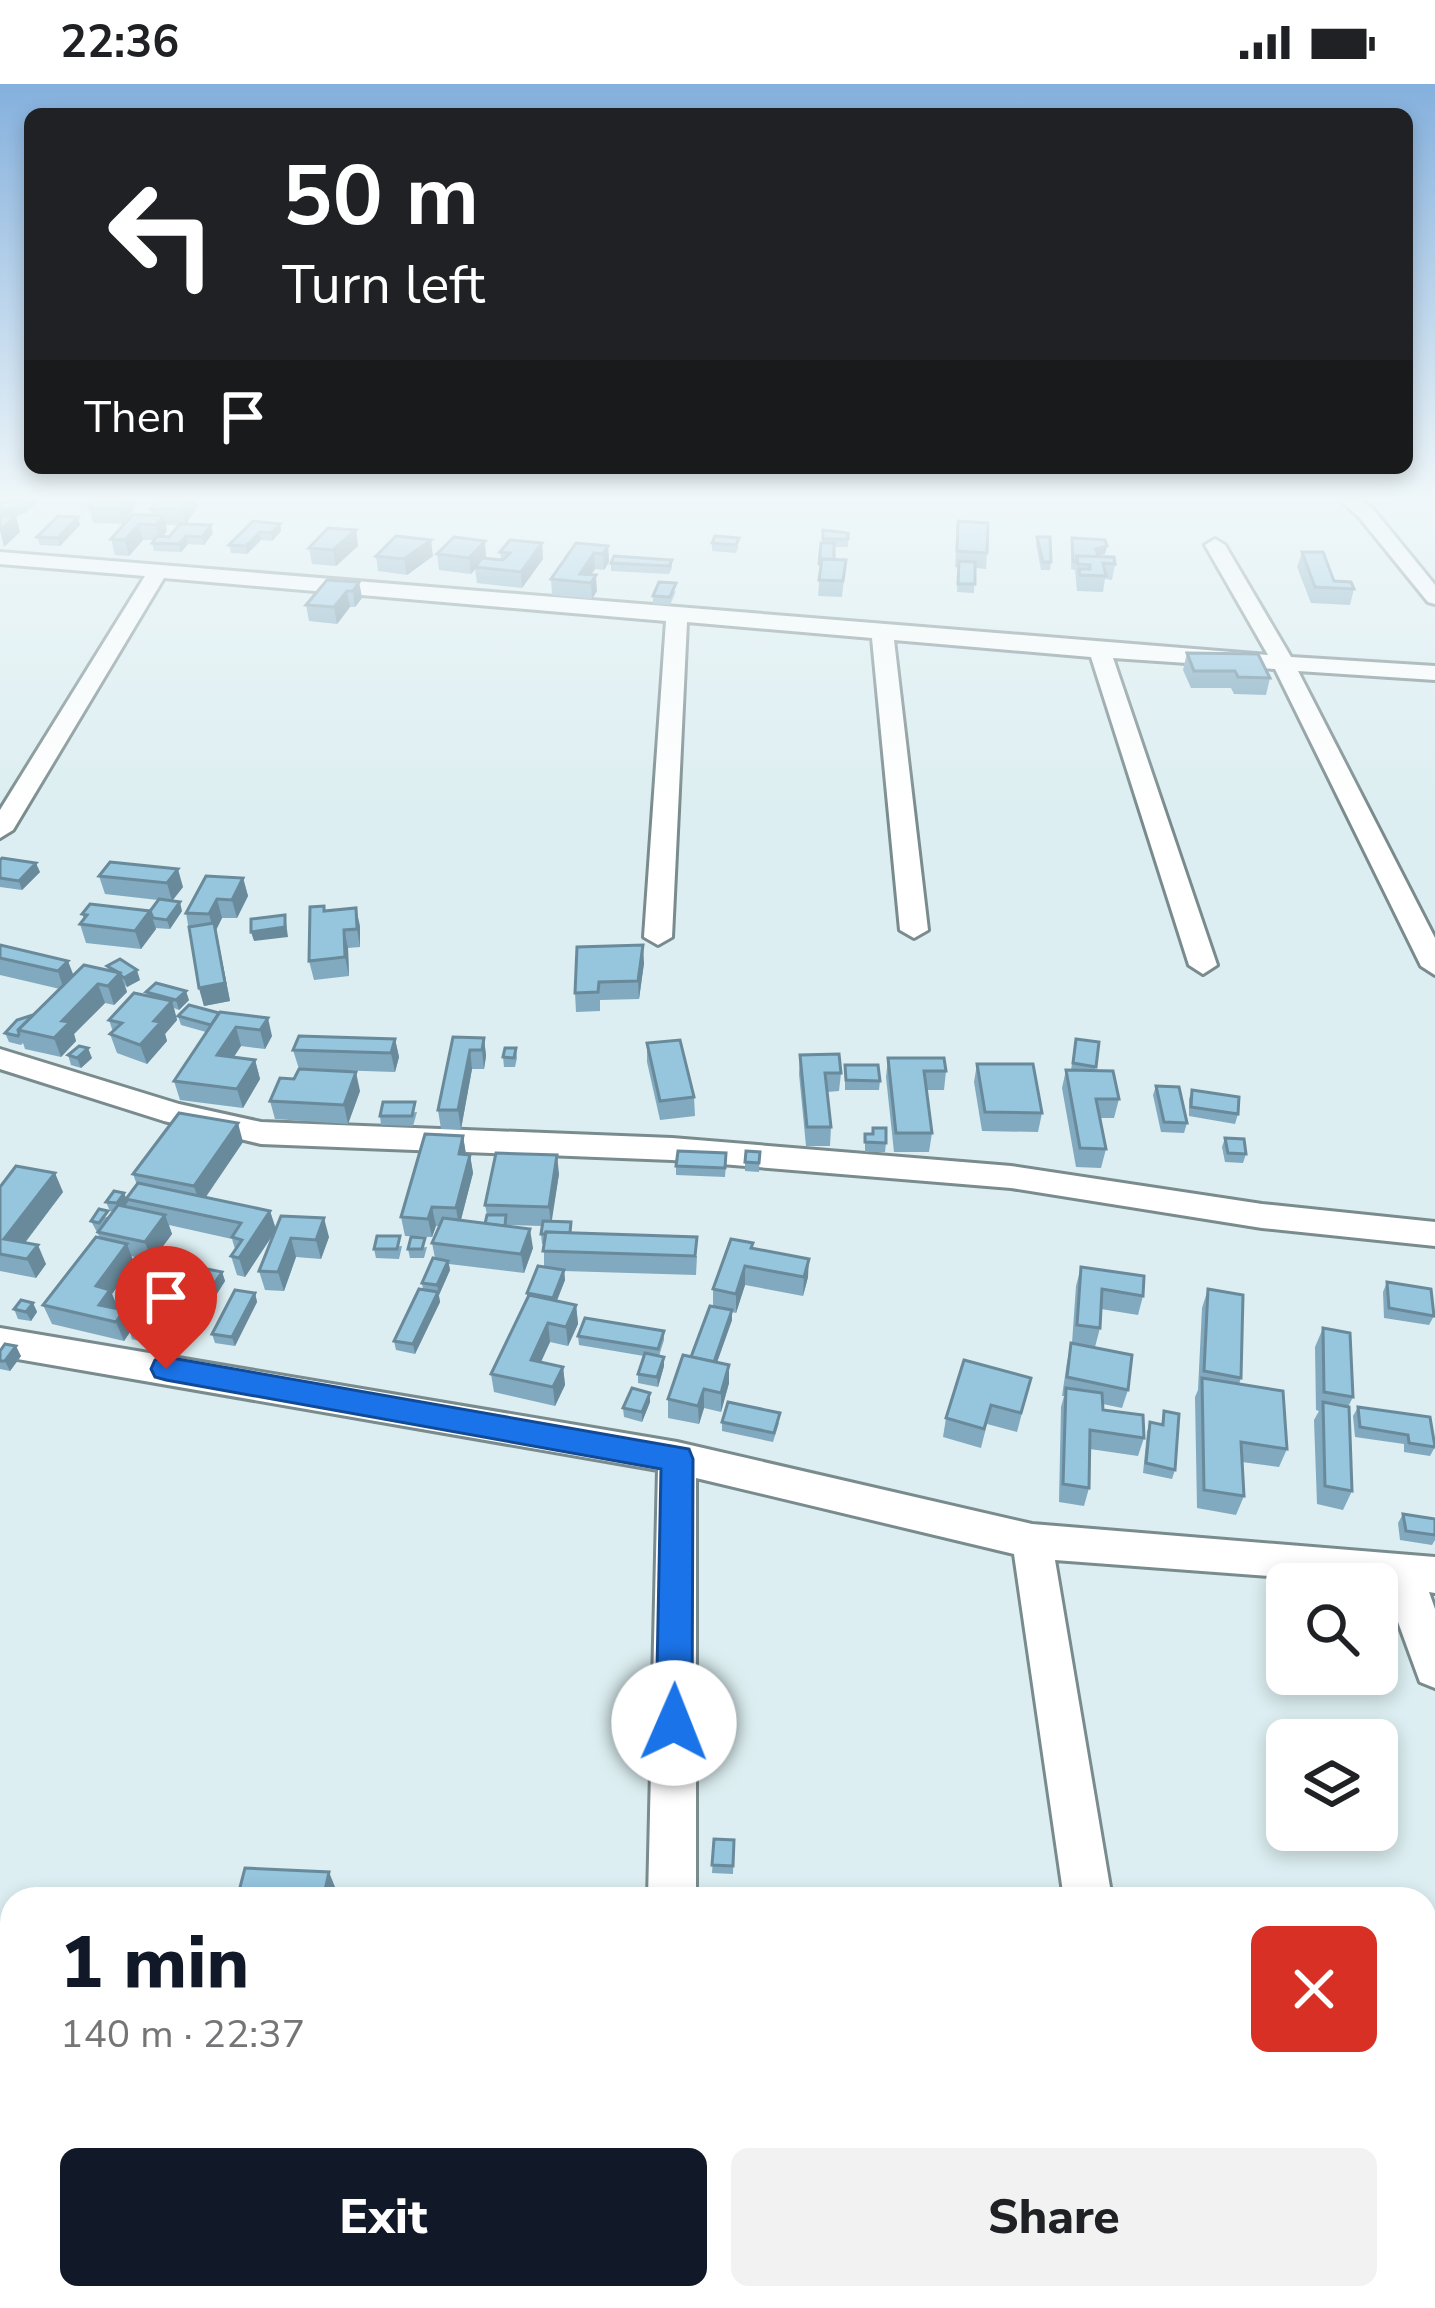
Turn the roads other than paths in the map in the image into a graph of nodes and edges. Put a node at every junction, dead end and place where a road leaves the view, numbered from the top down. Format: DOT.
graph roads {
  1 [pos="139,604"];
  2 [pos="533,604"];
  3 [pos="1249,604"];
  4 [pos="677,616"];
  5 [pos="882,631"];
  6 [pos="1100,651"];
  7 [pos="1282,661"];
  8 [pos="1435,673"];
  9 [pos="0,830"];
  10 [pos="914,930"];
  11 [pos="658,937"];
  12 [pos="1203,965"];
  13 [pos="1435,966"];
  14 [pos="0,1059"];
  15 [pos="1435,1234"];
  16 [pos="0,1342"];
  17 [pos="677,1459"];
  18 [pos="1033,1541"];
  19 [pos="1418,1574"];
  20 [pos="1435,1669"];
  21 [pos="672,1887"];
  22 [pos="1086,1887"];
  1 -- 9 [label="street"];
  2 -- 4 [label="street"];
  3 -- 7 [label="street"];
  4 -- 5 [label="street"];
  4 -- 11 [label="street"];
  5 -- 6 [label="street"];
  5 -- 10 [label="street"];
  6 -- 7 [label="street"];
  6 -- 12 [label="street"];
  7 -- 8 [label="street"];
  7 -- 13 [label="street"];
  14 -- 15 [label="street"];
  16 -- 17 [label="street"];
  17 -- 18 [label="street"];
  17 -- 21 [label="street"];
  18 -- 19 [label="street"];
  18 -- 22 [label="street"];
  19 -- 20 [label="street"];
}
